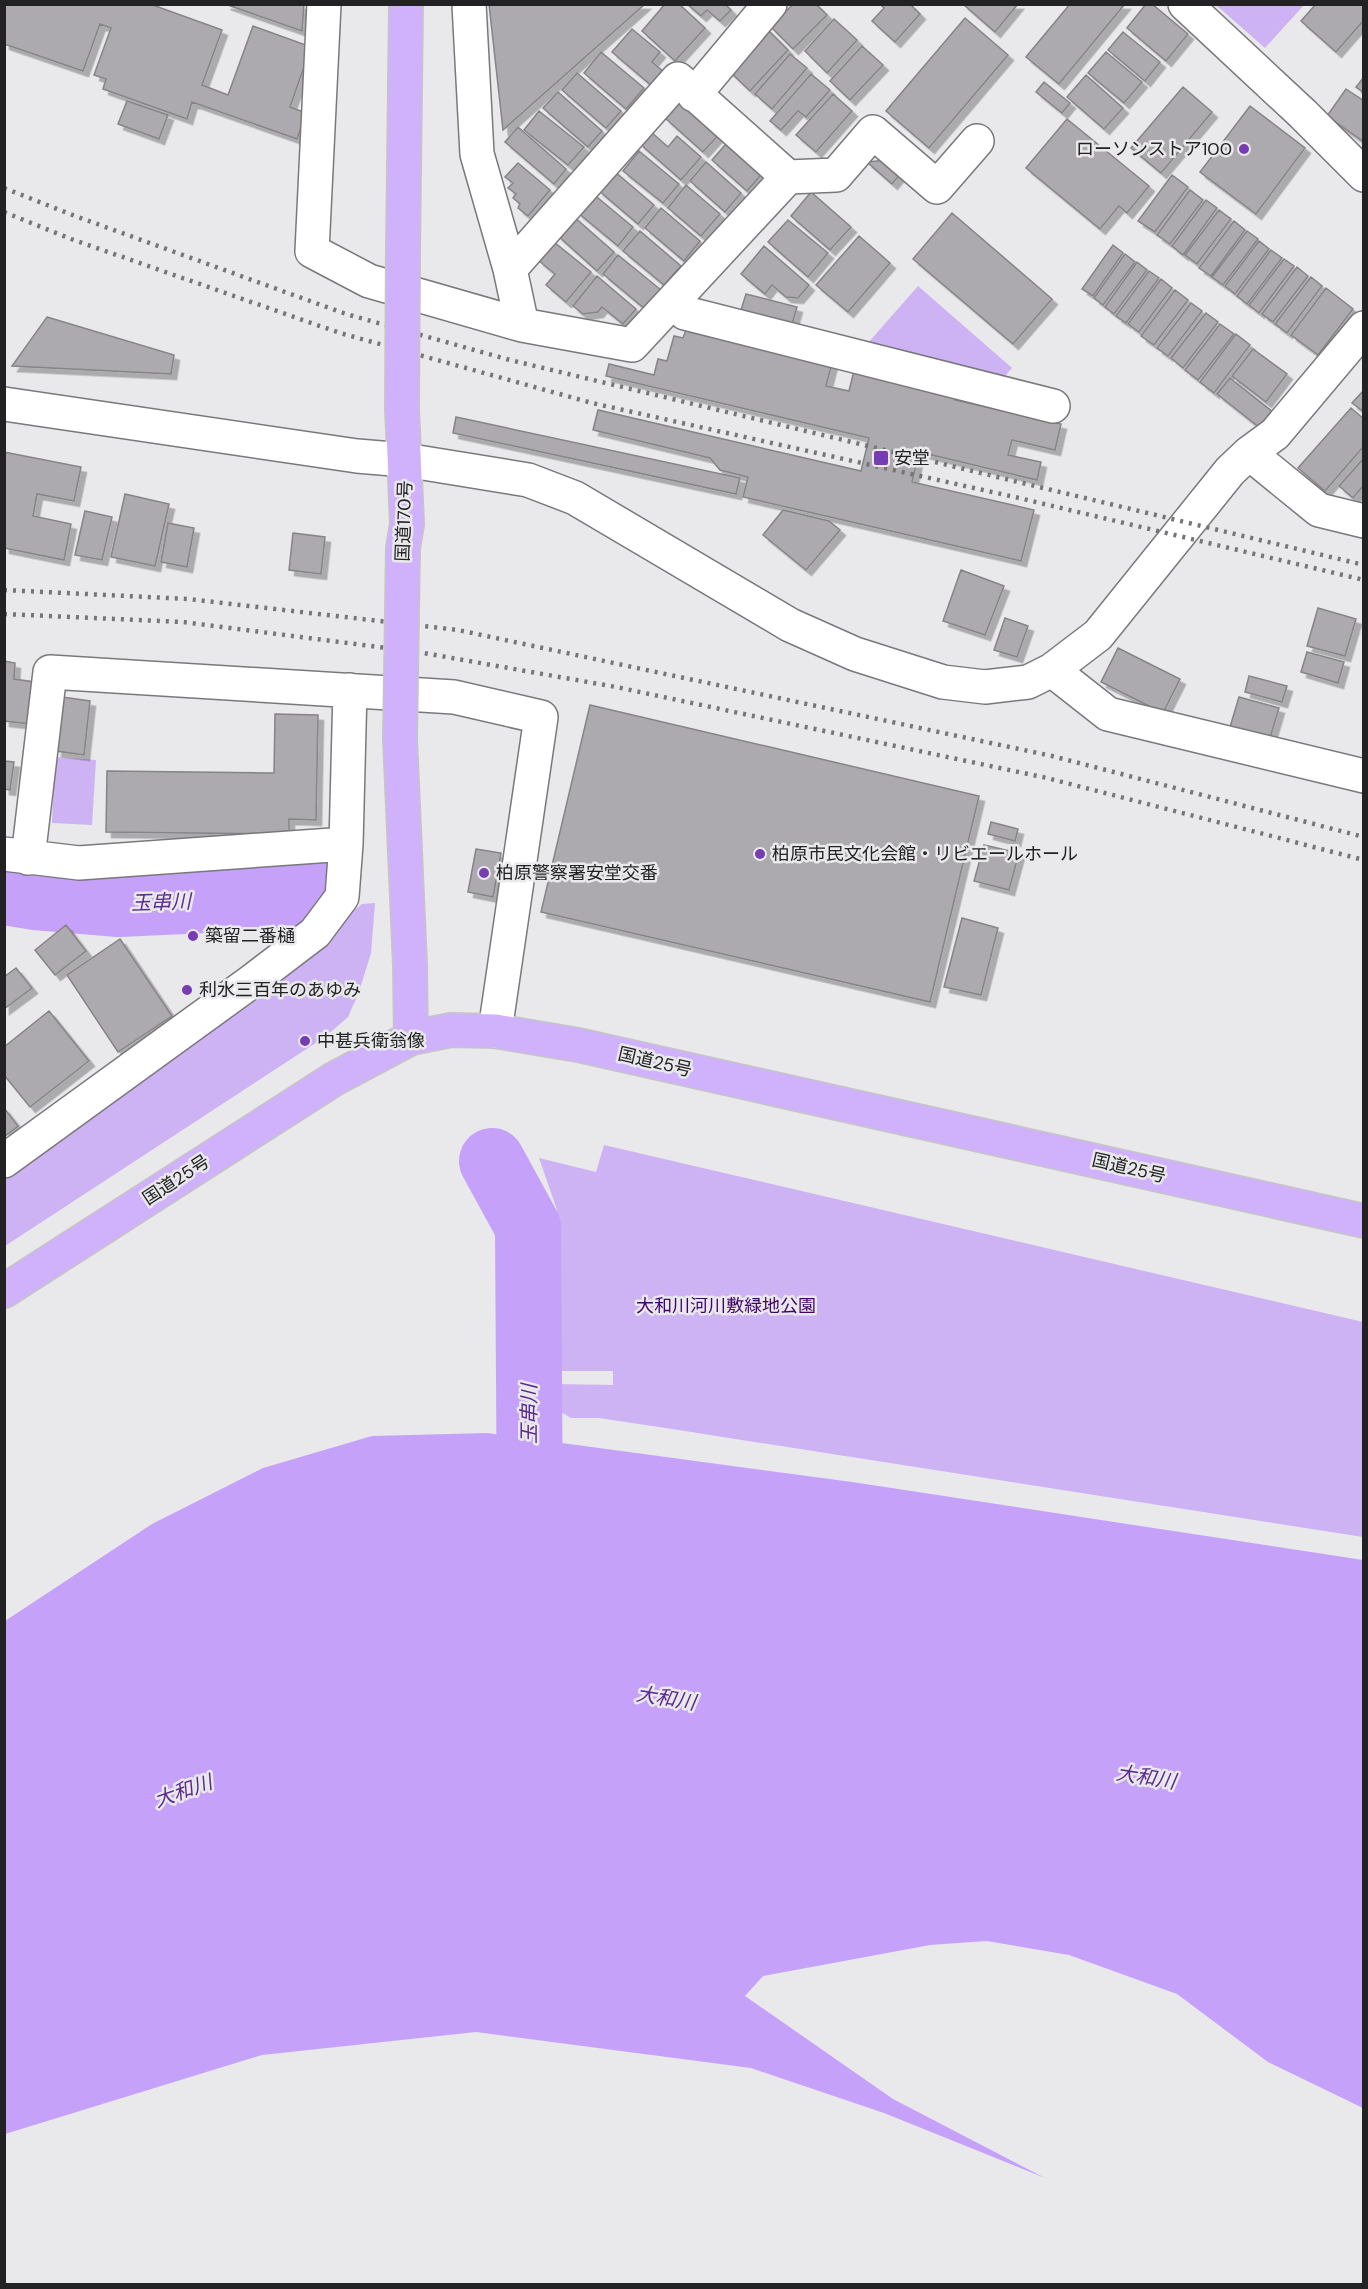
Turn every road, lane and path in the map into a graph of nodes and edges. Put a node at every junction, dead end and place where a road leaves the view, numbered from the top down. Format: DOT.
graph roads {
  1 [pos="324,4"];
  2 [pos="406,4"];
  3 [pos="469,4"];
  4 [pos="770,4"];
  5 [pos="1185,4"];
  6 [pos="694,95"];
  7 [pos="977,141"];
  8 [pos="1364,175"];
  9 [pos="789,177"];
  10 [pos="510,269"];
  11 [pos="685,313"];
  12 [pos="522,325"];
  13 [pos="1364,328"];
  14 [pos="4,404"];
  15 [pos="1053,406"];
  16 [pos="1249,453"];
  17 [pos="405,460"];
  18 [pos="1364,521"];
  19 [pos="1052,670"];
  20 [pos="350,690"];
  21 [pos="1364,776"];
  22 [pos="346,844"];
  23 [pos="16,856"];
  24 [pos="495,1031"];
  25 [pos="411,1038"];
  26 [pos="4,1161"];
  27 [pos="1364,1221"];
  28 [pos="4,1291"];
  1 -- 12 [label="street"];
  2 -- 17 [label="highway, 国道170号, bridge"];
  3 -- 10 [label="street"];
  4 -- 6 [label="street"];
  5 -- 8 [label="street"];
  6 -- 9 [label="street"];
  6 -- 10 [label="street"];
  7 -- 9 [label="street"];
  9 -- 12 [label="street"];
  10 -- 12 [label="street"];
  11 -- 15 [label="street"];
  13 -- 16 [label="street"];
  14 -- 17 [label="street"];
  16 -- 18 [label="street"];
  16 -- 19 [label="street"];
  17 -- 19 [label="street"];
  17 -- 25 [label="highway, 国道170号, bridge"];
  19 -- 21 [label="street"];
  20 -- 22 [label="street"];
  20 -- 23 [label="street"];
  20 -- 24 [label="street"];
  22 -- 23 [label="street"];
  22 -- 26 [label="street"];
  24 -- 25 [label="highway, 国道25号"];
  24 -- 27 [label="highway, 国道25号"];
  25 -- 28 [label="highway, 国道25号"];
}
